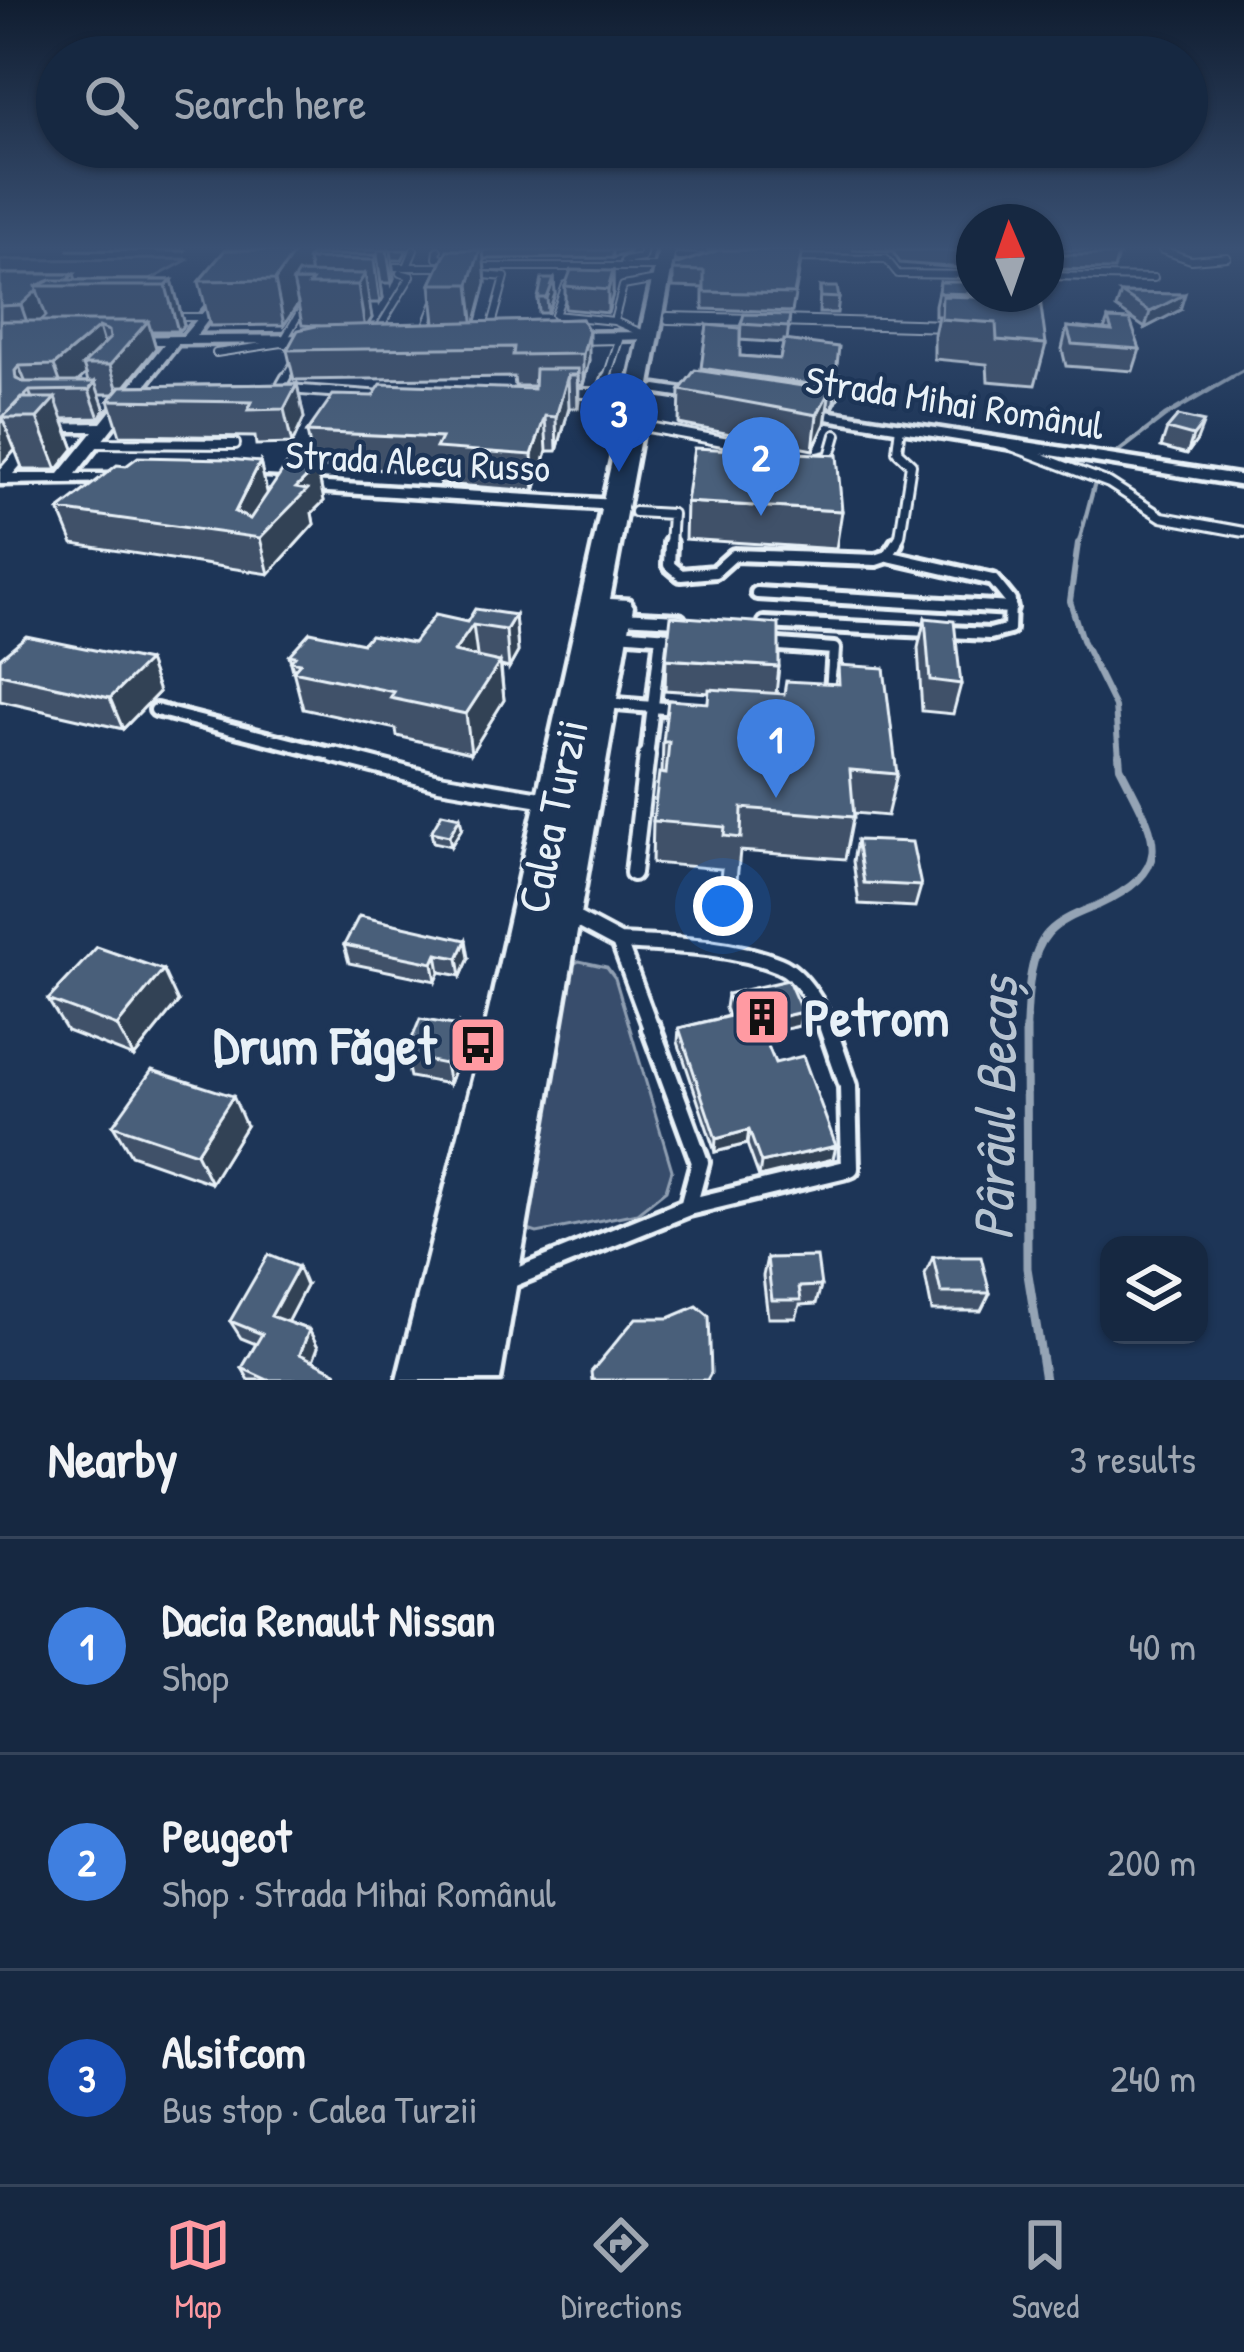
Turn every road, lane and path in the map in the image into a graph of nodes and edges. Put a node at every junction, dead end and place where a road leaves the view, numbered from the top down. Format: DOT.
graph roads {
  1 [pos="299,314"];
  2 [pos="389,314"];
  3 [pos="429,314"];
  4 [pos="494,314"];
  5 [pos="554,314"];
  6 [pos="616,314"];
  7 [pos="663,314"];
  8 [pos="158,316"];
  9 [pos="204,316"];
  10 [pos="614,321"];
  11 [pos="662,324"];
  12 [pos="951,324"];
  13 [pos="963,329"];
  14 [pos="444,338"];
  15 [pos="553,339"];
  16 [pos="103,340"];
  17 [pos="180,340"];
  18 [pos="489,340"];
  19 [pos="284,341"];
  20 [pos="372,341"];
  21 [pos="415,341"];
  22 [pos="325,343"];
  23 [pos="308,350"];
  24 [pos="216,353"];
  25 [pos="647,392"];
  26 [pos="554,393"];
  27 [pos="602,393"];
  28 [pos="398,396"];
  29 [pos="723,399"];
  30 [pos="789,409"];
  31 [pos="900,426"];
  32 [pos="103,427"];
  33 [pos="648,427"];
  34 [pos="836,435"];
  35 [pos="1000,442"];
  36 [pos="91,443"];
  37 [pos="235,444"];
  38 [pos="0,479"];
  39 [pos="64,479"];
  40 [pos="151,480"];
  41 [pos="230,482"];
  42 [pos="1244,482"];
  43 [pos="625,509"];
  44 [pos="1244,532"];
  45 [pos="888,556"];
  46 [pos="757,592"];
  47 [pos="1011,608"];
  48 [pos="685,620"];
  49 [pos="754,623"];
  50 [pos="615,625"];
  51 [pos="661,637"];
  52 [pos="704,640"];
  53 [pos="748,643"];
  54 [pos="602,702"];
  55 [pos="821,705"];
  56 [pos="653,707"];
  57 [pos="156,710"];
  58 [pos="699,711"];
  59 [pos="556,802"];
  60 [pos="633,873"];
  61 [pos="565,904"];
  62 [pos="620,943"];
  63 [pos="688,1207"];
  64 [pos="492,1287"];
  65 [pos="426,1380"];
  66 [pos="471,1380"];
  1 -- 19 [label="lane"];
  2 -- 20 [label="lane"];
  3 -- 21 [label="lane"];
  4 -- 18 [label="lane"];
  5 -- 10 [label="lane"];
  6 -- 10 [label="lane"];
  7 -- 11 [label="main road, Calea Turzii"];
  8 -- 9 [label="lane"];
  9 -- 17 [label="street"];
  10 -- 11 [label="lane"];
  11 -- 12 [label="lane"];
  11 -- 13 [label="lane"];
  11 -- 15 [label="street"];
  11 -- 25 [label="main road, Calea Turzii"];
  14 -- 21 [label="street"];
  15 -- 27 [label="lane"];
  16 -- 17 [label="street"];
  17 -- 19 [label="street"];
  17 -- 32 [label="street"];
  19 -- 22 [label="street"];
  19 -- 23 [label="lane"];
  19 -- 24 [label="lane"];
  22 -- 23 [label="lane"];
  23 -- 28 [label="lane"];
  25 -- 27 [label="lane"];
  25 -- 29 [label="street"];
  25 -- 33 [label="main road, Calea Turzii"];
  25 -- 43 [label="main road, Calea Turzii"];
  26 -- 27 [label="lane"];
  30 -- 31 [label="street, Strada Mihai Românul"];
  31 -- 35 [label="street, Strada Mihai Românul"];
  31 -- 45 [label="lane"];
  32 -- 36 [label="street"];
  32 -- 38 [label="street"];
  33 -- 34 [label="lane"];
  33 -- 43 [label="main road, Calea Turzii"];
  35 -- 42 [label="street, Strada Mihai Românul"];
  35 -- 44 [label="lane"];
  36 -- 37 [label="lane"];
  36 -- 39 [label="street"];
  38 -- 39 [label="street"];
  39 -- 40 [label="street"];
  41 -- 43 [label="street, Strada Alecu Russo"];
  43 -- 45 [label="lane"];
  43 -- 50 [label="main road, Calea Turzii"];
  43 -- 59 [label="main road, Calea Turzii"];
  45 -- 47 [label="lane"];
  46 -- 47 [label="lane"];
  47 -- 49 [label="lane"];
  48 -- 50 [label="lane"];
  50 -- 51 [label="lane"];
  50 -- 54 [label="main road, Calea Turzii"];
  51 -- 52 [label="lane"];
  51 -- 56 [label="lane"];
  53 -- 55 [label="lane"];
  54 -- 56 [label="lane"];
  54 -- 61 [label="main road, Calea Turzii"];
  56 -- 58 [label="lane"];
  56 -- 60 [label="lane"];
  57 -- 59 [label="lane"];
  59 -- 65 [label="main road, Calea Turzii"];
  61 -- 62 [label="lane"];
  61 -- 64 [label="main road, Calea Turzii"];
  62 -- 63 [label="lane"];
  62 -- 63 [label="lane"];
  63 -- 64 [label="lane"];
  64 -- 66 [label="main road, Calea Turzii"];
}
